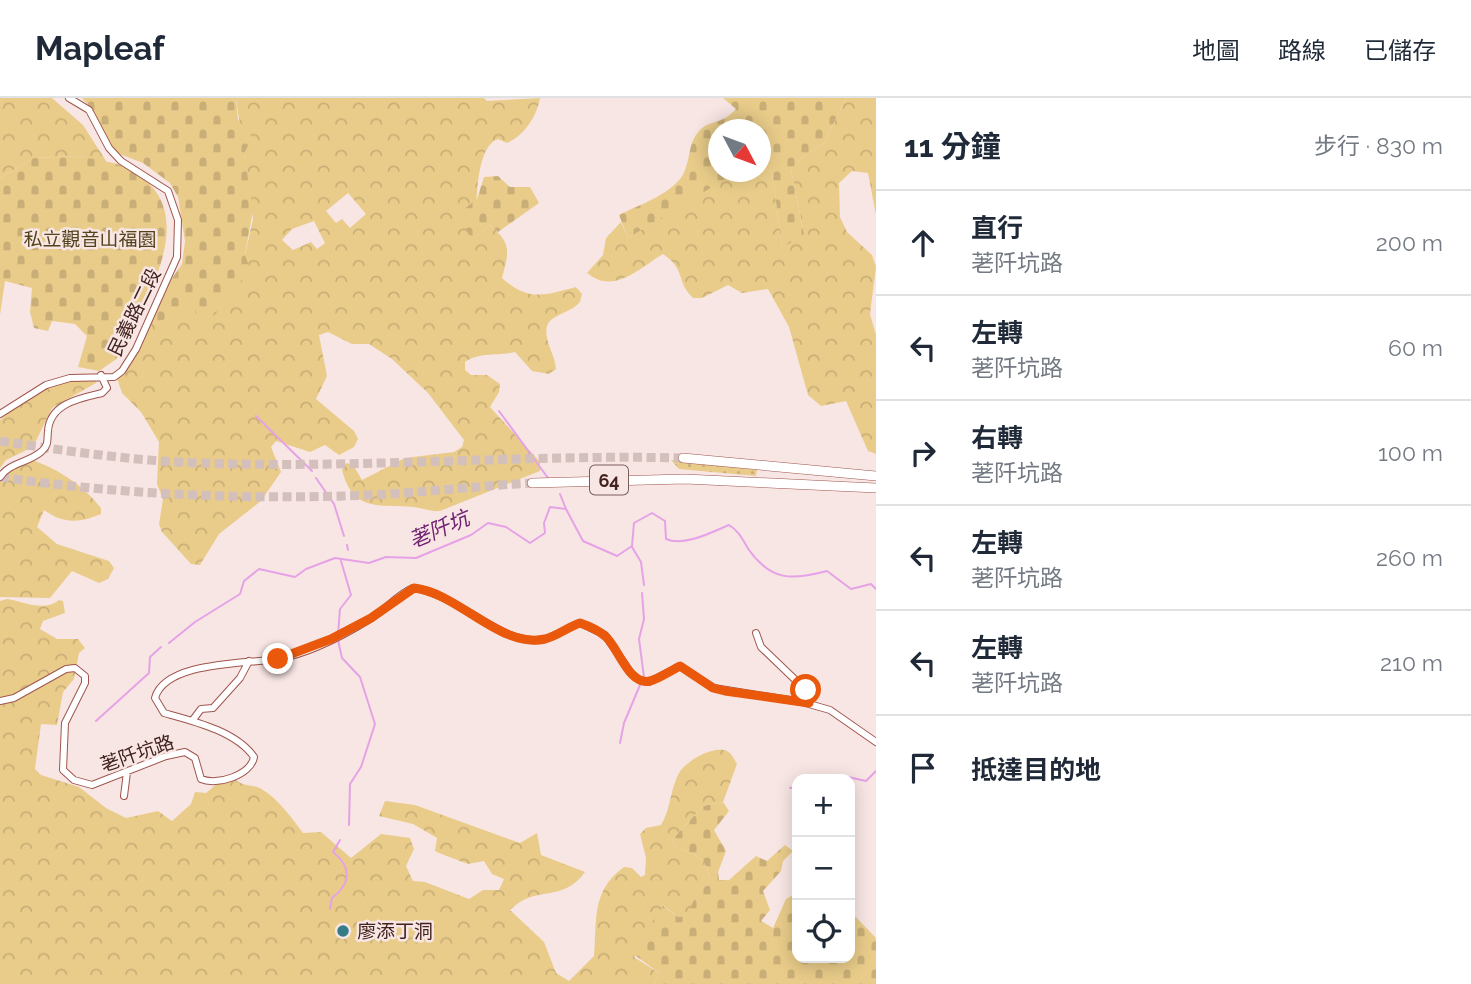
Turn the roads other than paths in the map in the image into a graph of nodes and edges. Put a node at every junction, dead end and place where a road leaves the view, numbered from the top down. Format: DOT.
graph roads {
  1 [pos="69,98"];
  2 [pos="101,376"];
  3 [pos="0,414"];
  4 [pos="683,458"];
  5 [pos="876,476"];
  6 [pos="0,477"];
  7 [pos="532,483"];
  8 [pos="876,488"];
  9 [pos="756,633"];
  10 [pos="249,661"];
  11 [pos="0,701"];
  12 [pos="809,703"];
  13 [pos="192,720"];
  14 [pos="876,742"];
  15 [pos="127,772"];
  16 [pos="124,796"];
  1 -- 2 [label="street, 民義路二段"];
  2 -- 3 [label="street, 民義路二段"];
  2 -- 6 [label="street"];
  4 -- 5 [label="highway"];
  7 -- 8 [label="highway, 64"];
  9 -- 12 [label="street"];
  10 -- 12 [label="street, 荖阡坑路"];
  10 -- 13 [label="street"];
  10 -- 13 [label="street, 荖阡坑路"];
  11 -- 15 [label="street, 荖阡坑路"];
  12 -- 14 [label="street, 荖阡坑路"];
  13 -- 15 [label="street, 荖阡坑路"];
  15 -- 16 [label="street"];
}
